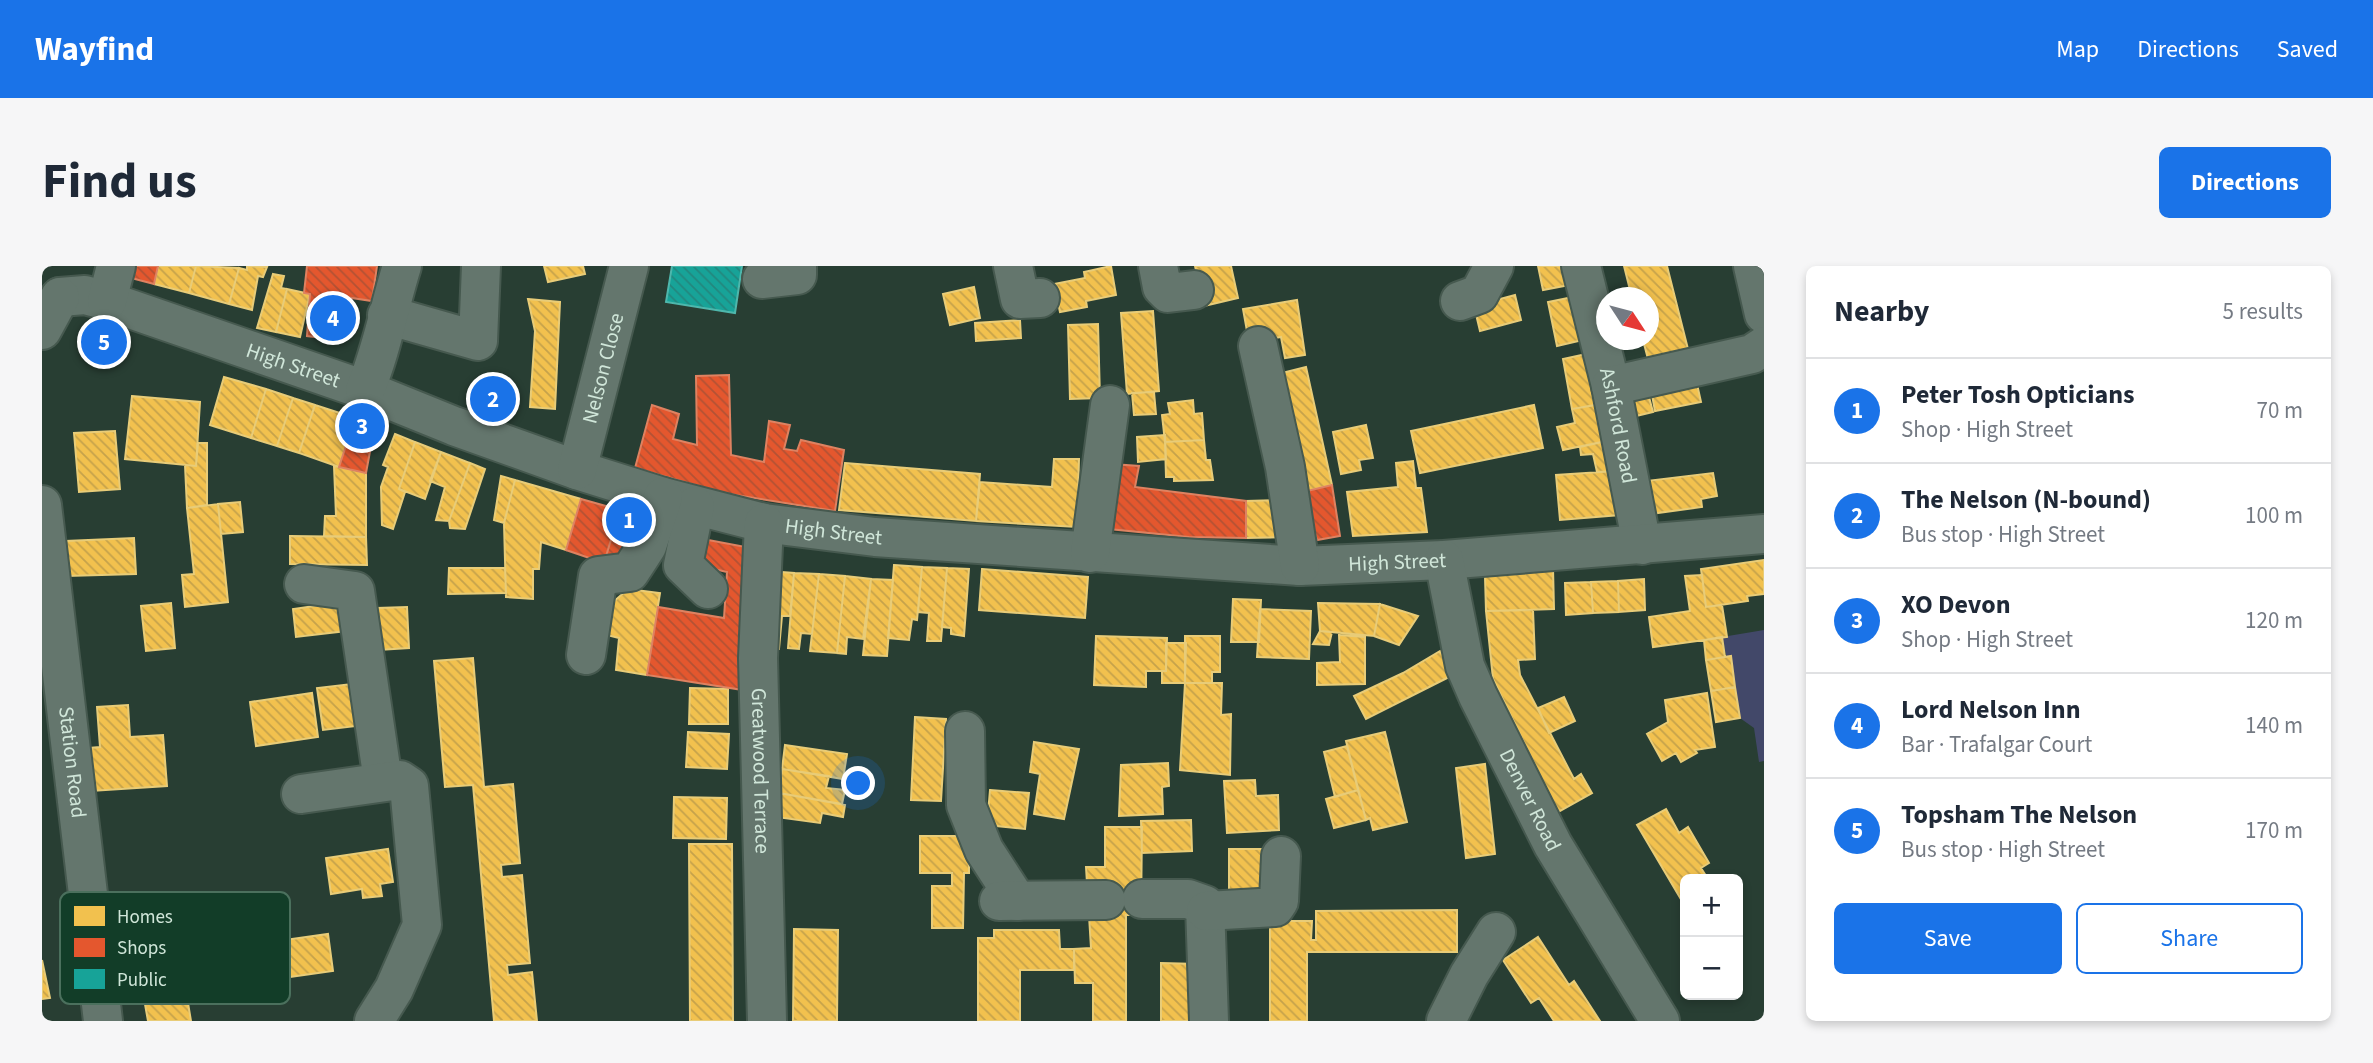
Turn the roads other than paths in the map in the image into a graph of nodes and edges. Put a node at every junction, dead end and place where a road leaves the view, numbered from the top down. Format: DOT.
graph roads {
  1 [pos="402,266"];
  2 [pos="481,266"];
  3 [pos="629,266"];
  4 [pos="797,266"];
  5 [pos="1013,266"];
  6 [pos="1158,266"];
  7 [pos="1494,266"];
  8 [pos="1581,266"];
  9 [pos="1753,266"];
  10 [pos="762,279"];
  11 [pos="51,284"];
  12 [pos="111,284"];
  13 [pos="1194,290"];
  14 [pos="1040,298"];
  15 [pos="1460,301"];
  16 [pos="1764,314"];
  17 [pos="387,315"];
  18 [pos="42,330"];
  19 [pos="1258,346"];
  20 [pos="1764,346"];
  21 [pos="1764,373"];
  22 [pos="1703,385"];
  23 [pos="1611,386"];
  24 [pos="365,390"];
  25 [pos="1110,405"];
  26 [pos="577,470"];
  27 [pos="679,501"];
  28 [pos="42,505"];
  29 [pos="764,523"];
  30 [pos="1764,534"];
  31 [pos="1642,545"];
  32 [pos="1090,553"];
  33 [pos="1444,560"];
  34 [pos="1300,566"];
  35 [pos="304,584"];
  36 [pos="708,589"];
  37 [pos="586,655"];
  38 [pos="965,732"];
  39 [pos="383,781"];
  40 [pos="301,794"];
  41 [pos="1281,856"];
  42 [pos="88,892"];
  43 [pos="1206,912"];
  44 [pos="1496,932"];
  45 [pos="374,1021"];
  46 [pos="766,1021"];
  47 [pos="1209,1021"];
  48 [pos="1446,1021"];
  49 [pos="1660,1021"];
  1 -- 17 [label="street"];
  2 -- 17 [label="street"];
  3 -- 26 [label="street, Nelson Close"];
  4 -- 10 [label="street"];
  5 -- 14 [label="street"];
  6 -- 13 [label="street"];
  7 -- 15 [label="street"];
  8 -- 23 [label="street, Ashford Road"];
  9 -- 16 [label="street"];
  11 -- 12 [label="street, High Street"];
  11 -- 18 [label="street"];
  12 -- 24 [label="street, High Street"];
  17 -- 24 [label="street"];
  19 -- 34 [label="street"];
  20 -- 23 [label="street"];
  21 -- 22 [label="street"];
  23 -- 31 [label="street, Ashford Road"];
  24 -- 26 [label="street, High Street"];
  25 -- 32 [label="street"];
  26 -- 27 [label="street, High Street"];
  27 -- 29 [label="street, High Street"];
  27 -- 36 [label="street"];
  27 -- 37 [label="street"];
  28 -- 42 [label="street, Station Road"];
  29 -- 32 [label="street, High Street"];
  29 -- 46 [label="street, Greatwood Terrace"];
  30 -- 31 [label="street, High Street"];
  31 -- 33 [label="street, High Street"];
  32 -- 34 [label="street, High Street"];
  33 -- 34 [label="street, High Street"];
  33 -- 49 [label="street, Denver Road"];
  35 -- 39 [label="street"];
  38 -- 43 [label="street"];
  39 -- 40 [label="street"];
  39 -- 45 [label="street"];
  41 -- 43 [label="street"];
  43 -- 47 [label="street"];
  44 -- 48 [label="street"];
}
